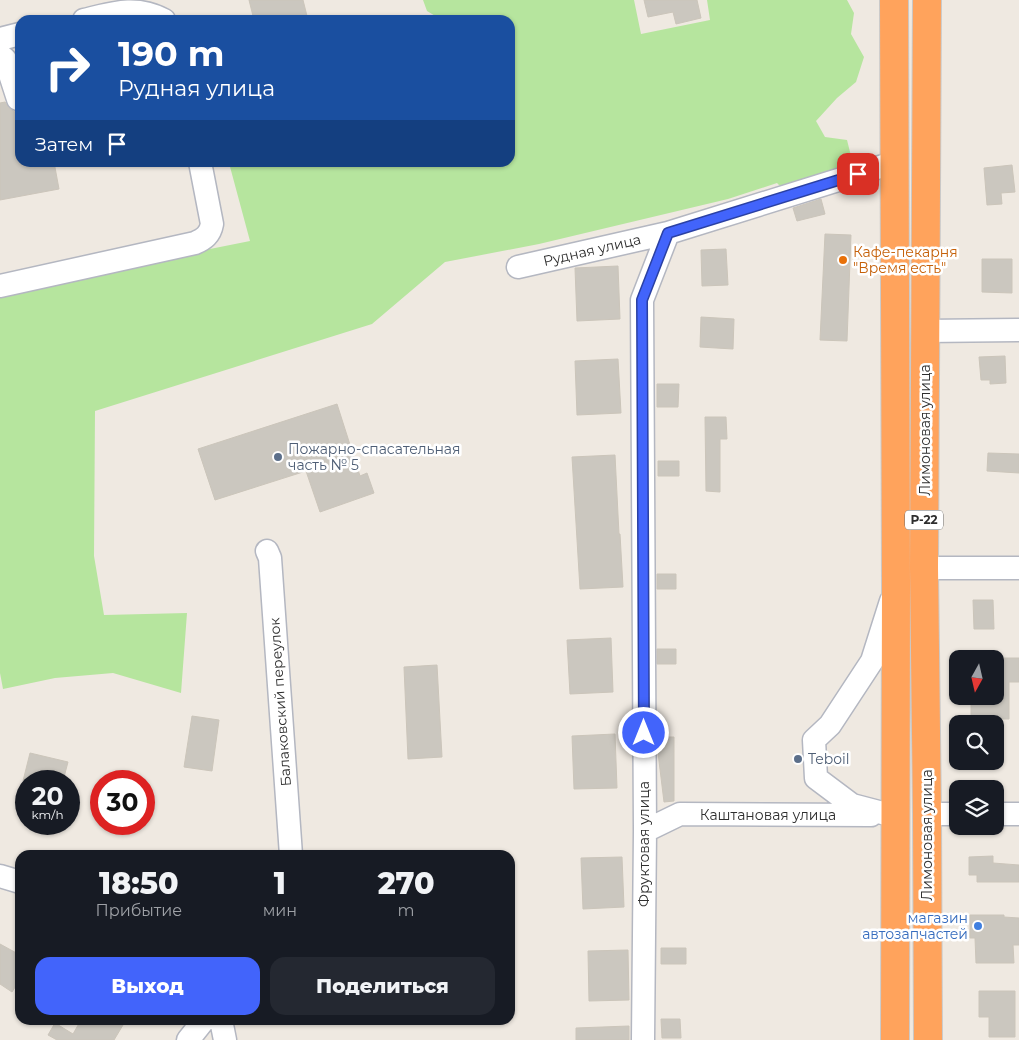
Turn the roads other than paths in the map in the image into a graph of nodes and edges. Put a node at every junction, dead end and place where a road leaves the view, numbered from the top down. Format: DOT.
graph roads {
  1 [pos="163,0"];
  2 [pos="894,0"];
  3 [pos="927,0"];
  4 [pos="108,15"];
  5 [pos="155,15"];
  6 [pos="165,15"];
  7 [pos="15,35"];
  8 [pos="0,39"];
  9 [pos="0,55"];
  10 [pos="15,90"];
  11 [pos="896,162"];
  12 [pos="201,167"];
  13 [pos="668,233"];
  14 [pos="518,267"];
  15 [pos="0,286"];
  16 [pos="1019,330"];
  17 [pos="925,331"];
  18 [pos="267,550"];
  19 [pos="924,568"];
  20 [pos="1019,568"];
  21 [pos="896,584"];
  22 [pos="928,814"];
  23 [pos="949,814"];
  24 [pos="1004,814"];
  25 [pos="1019,814"];
  26 [pos="894,816"];
  27 [pos="645,831"];
  28 [pos="291,850"];
  29 [pos="0,876"];
  30 [pos="15,880"];
  31 [pos="200,1025"];
  32 [pos="222,1025"];
  33 [pos="188,1040"];
  34 [pos="225,1040"];
  35 [pos="643,1040"];
  36 [pos="895,1040"];
  37 [pos="928,1040"];
  1 -- 6 [label="street"];
  2 -- 11 [label="highway, Лимоновая улица / Р-22"];
  3 -- 17 [label="highway, Лимоновая улица / Р-22"];
  4 -- 5 [label="street"];
  7 -- 8 [label="street"];
  9 -- 10 [label="street"];
  11 -- 13 [label="street, Рудная улица"];
  11 -- 21 [label="highway, Лимоновая улица / Р-22"];
  12 -- 15 [label="street"];
  13 -- 14 [label="street, Рудная улица"];
  13 -- 27 [label="street, Фруктовая улица"];
  16 -- 17 [label="street"];
  17 -- 19 [label="highway, Лимоновая улица / Р-22"];
  18 -- 28 [label="street, Балаковский переулок"];
  19 -- 20 [label="street"];
  19 -- 22 [label="highway, Лимоновая улица / Р-22"];
  21 -- 26 [label="highway, Лимоновая улица / Р-22"];
  21 -- 26 [label="street"];
  22 -- 23 [label="street"];
  22 -- 37 [label="highway, Лимоновая улица / Р-22"];
  24 -- 25 [label="street"];
  26 -- 27 [label="street, Каштановая улица"];
  26 -- 36 [label="highway, Лимоновая улица / Р-22"];
  27 -- 35 [label="street, Фруктовая улица"];
  29 -- 30 [label="street"];
  31 -- 33 [label="street"];
  32 -- 34 [label="street"];
}
